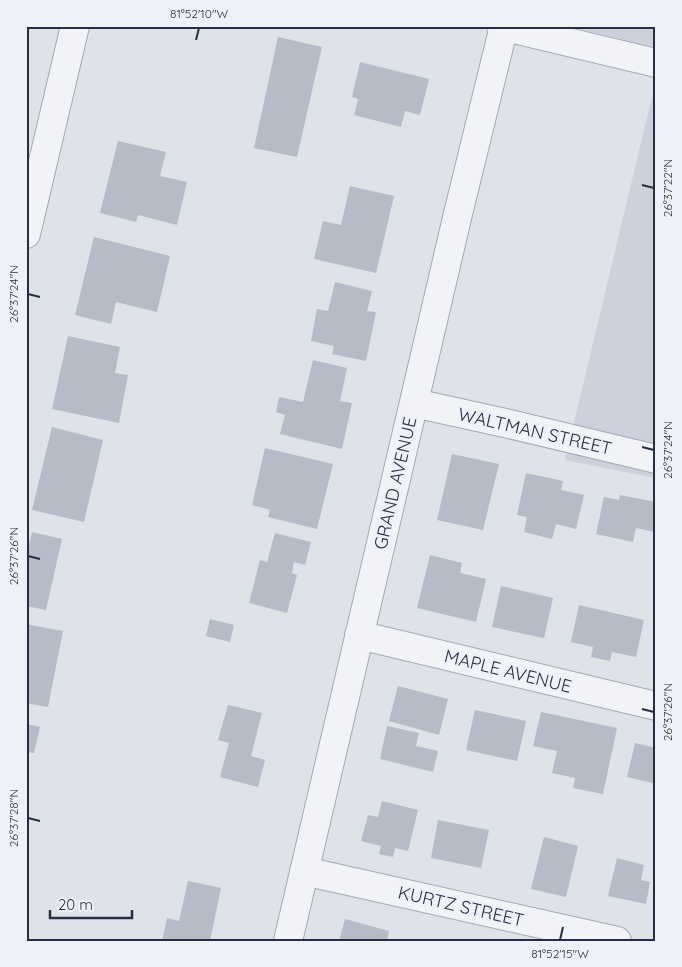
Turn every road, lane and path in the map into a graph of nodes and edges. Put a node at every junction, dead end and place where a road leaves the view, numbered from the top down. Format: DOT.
graph roads {
  1 [pos="75,26"];
  2 [pos="503,26"];
  3 [pos="656,63"];
  4 [pos="26,234"];
  5 [pos="414,403"];
  6 [pos="656,459"];
  7 [pos="360,635"];
  8 [pos="656,706"];
  9 [pos="304,871"];
  10 [pos="288,941"];
  11 [pos="617,941"];
  1 -- 4 [label="street"];
  2 -- 3 [label="street"];
  2 -- 5 [label="street, GRAND AVENUE"];
  5 -- 6 [label="street, WALTMAN STREET"];
  5 -- 7 [label="street, GRAND AVENUE"];
  7 -- 8 [label="street, MAPLE AVENUE"];
  7 -- 9 [label="street, GRAND AVENUE"];
  9 -- 10 [label="street, GRAND AVENUE"];
  9 -- 11 [label="street, KURTZ STREET"];
}
